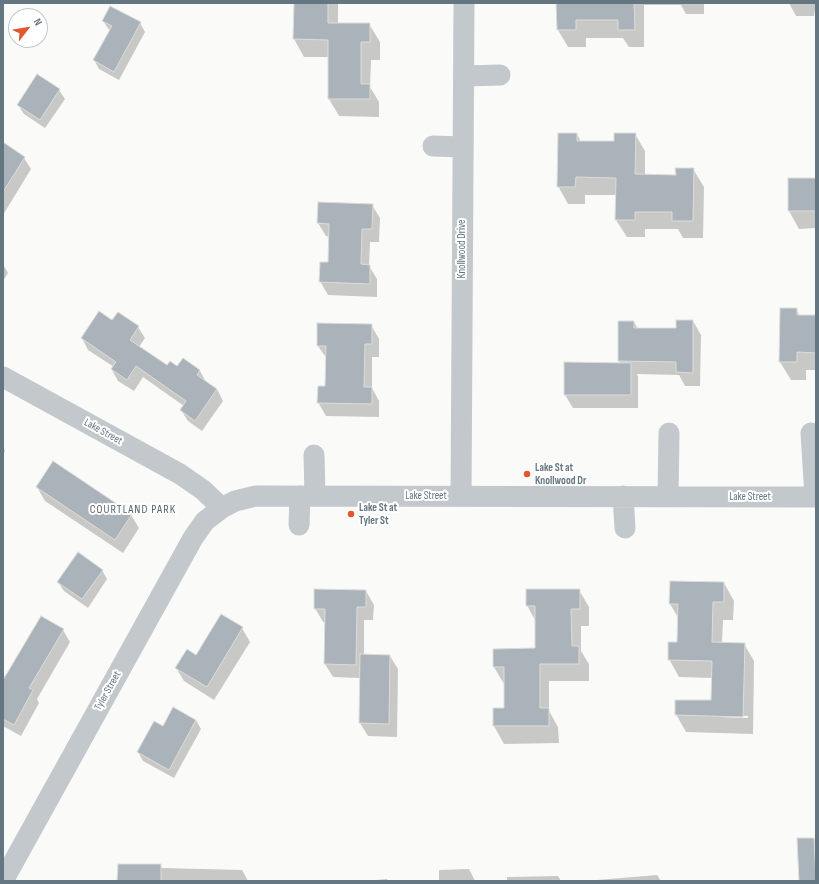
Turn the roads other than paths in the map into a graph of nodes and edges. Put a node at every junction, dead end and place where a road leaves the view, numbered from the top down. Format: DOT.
graph roads {
  1 [pos="464,3"];
  2 [pos="500,75"];
  3 [pos="464,76"];
  4 [pos="433,146"];
  5 [pos="462,147"];
  6 [pos="3,377"];
  7 [pos="669,433"];
  8 [pos="812,433"];
  9 [pos="314,455"];
  10 [pos="308,496"];
  11 [pos="461,496"];
  12 [pos="622,496"];
  13 [pos="668,496"];
  14 [pos="815,497"];
  15 [pos="222,508"];
  16 [pos="299,525"];
  17 [pos="625,528"];
  18 [pos="3,881"];
  1 -- 3 [label="street, Knollwood Drive"];
  2 -- 3 [label="street"];
  3 -- 5 [label="street, Knollwood Drive"];
  4 -- 5 [label="street"];
  5 -- 11 [label="street, Knollwood Drive"];
  6 -- 15 [label="street, Lake Street"];
  7 -- 13 [label="street"];
  8 -- 14 [label="street"];
  9 -- 10 [label="street"];
  10 -- 11 [label="street, Lake Street"];
  10 -- 15 [label="street, Lake Street"];
  10 -- 16 [label="street"];
  11 -- 12 [label="street, Lake Street"];
  12 -- 13 [label="street, Lake Street"];
  12 -- 17 [label="street"];
  13 -- 14 [label="street, Lake Street"];
  15 -- 18 [label="street, Tyler Street"];
}
